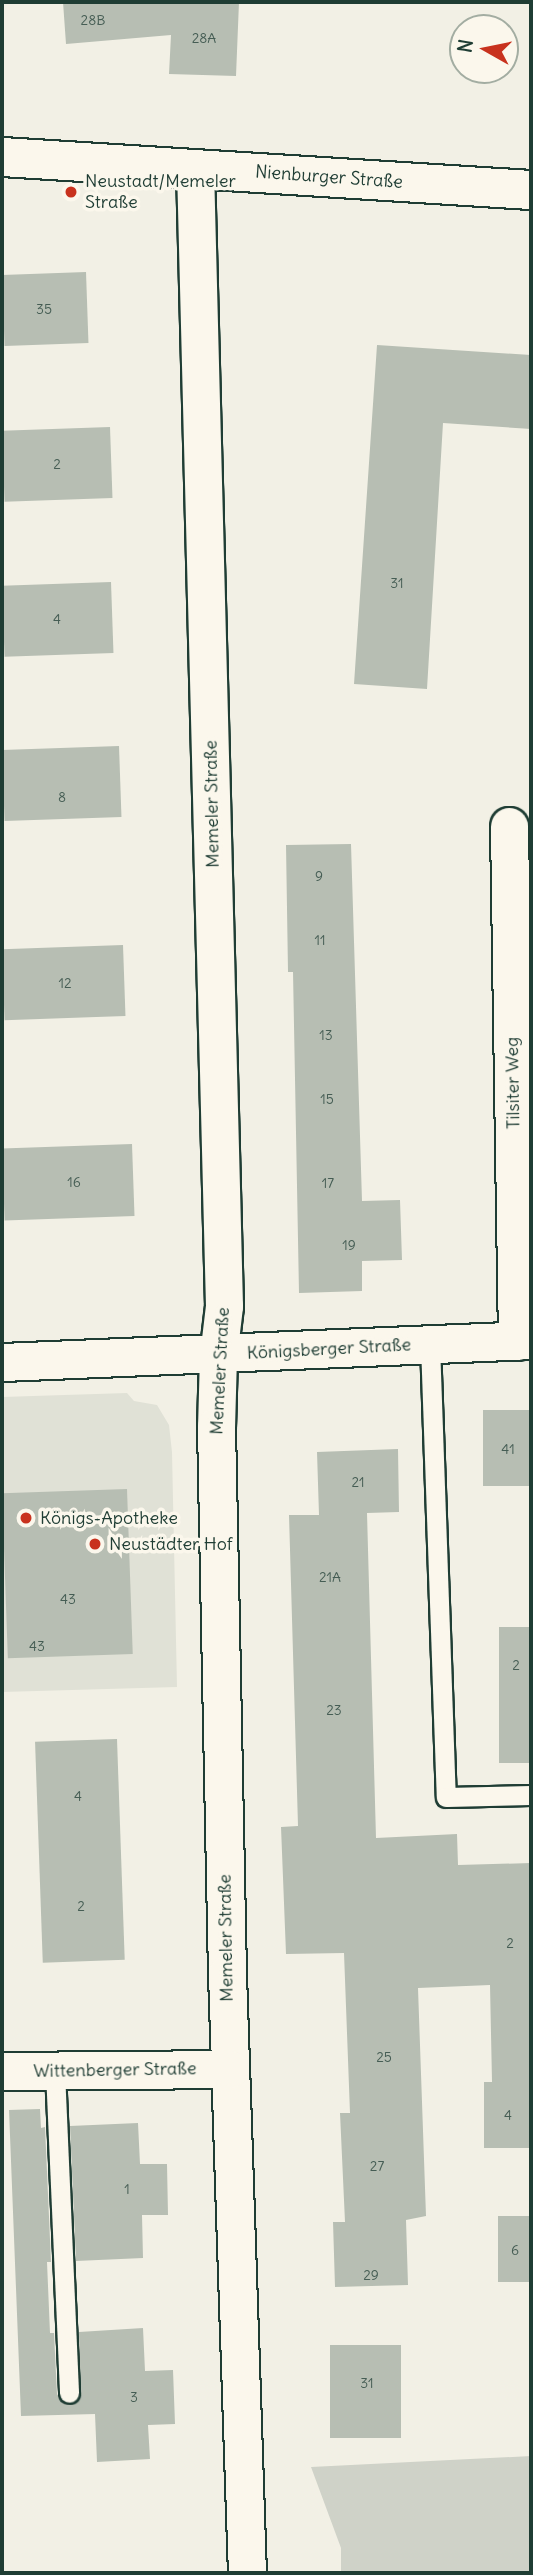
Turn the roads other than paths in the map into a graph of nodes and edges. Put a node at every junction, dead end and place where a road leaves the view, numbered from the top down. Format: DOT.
graph roads {
  1 [pos="2,157"];
  2 [pos="195,169"];
  3 [pos="531,190"];
  4 [pos="509,826"];
  5 [pos="524,1340"];
  6 [pos="430,1344"];
  7 [pos="218,1356"];
  8 [pos="2,1362"];
  9 [pos="531,1795"];
  10 [pos="229,2069"];
  11 [pos="2,2071"];
  12 [pos="55,2071"];
  13 [pos="69,2393"];
  14 [pos="247,2573"];
  1 -- 2 [label="main road, Nienburger Straße"];
  2 -- 3 [label="main road, Nienburger Straße"];
  2 -- 7 [label="street, Memeler Straße"];
  4 -- 5 [label="street, Tilsiter Weg"];
  5 -- 6 [label="street, Königsberger Straße"];
  6 -- 7 [label="street, Königsberger Straße"];
  6 -- 9 [label="lane"];
  7 -- 8 [label="street, Königsberger Straße"];
  7 -- 10 [label="street, Memeler Straße"];
  10 -- 12 [label="street, Wittenberger Straße"];
  10 -- 14 [label="street, Memeler Straße"];
  11 -- 12 [label="street, Wittenberger Straße"];
  12 -- 13 [label="lane"];
}
